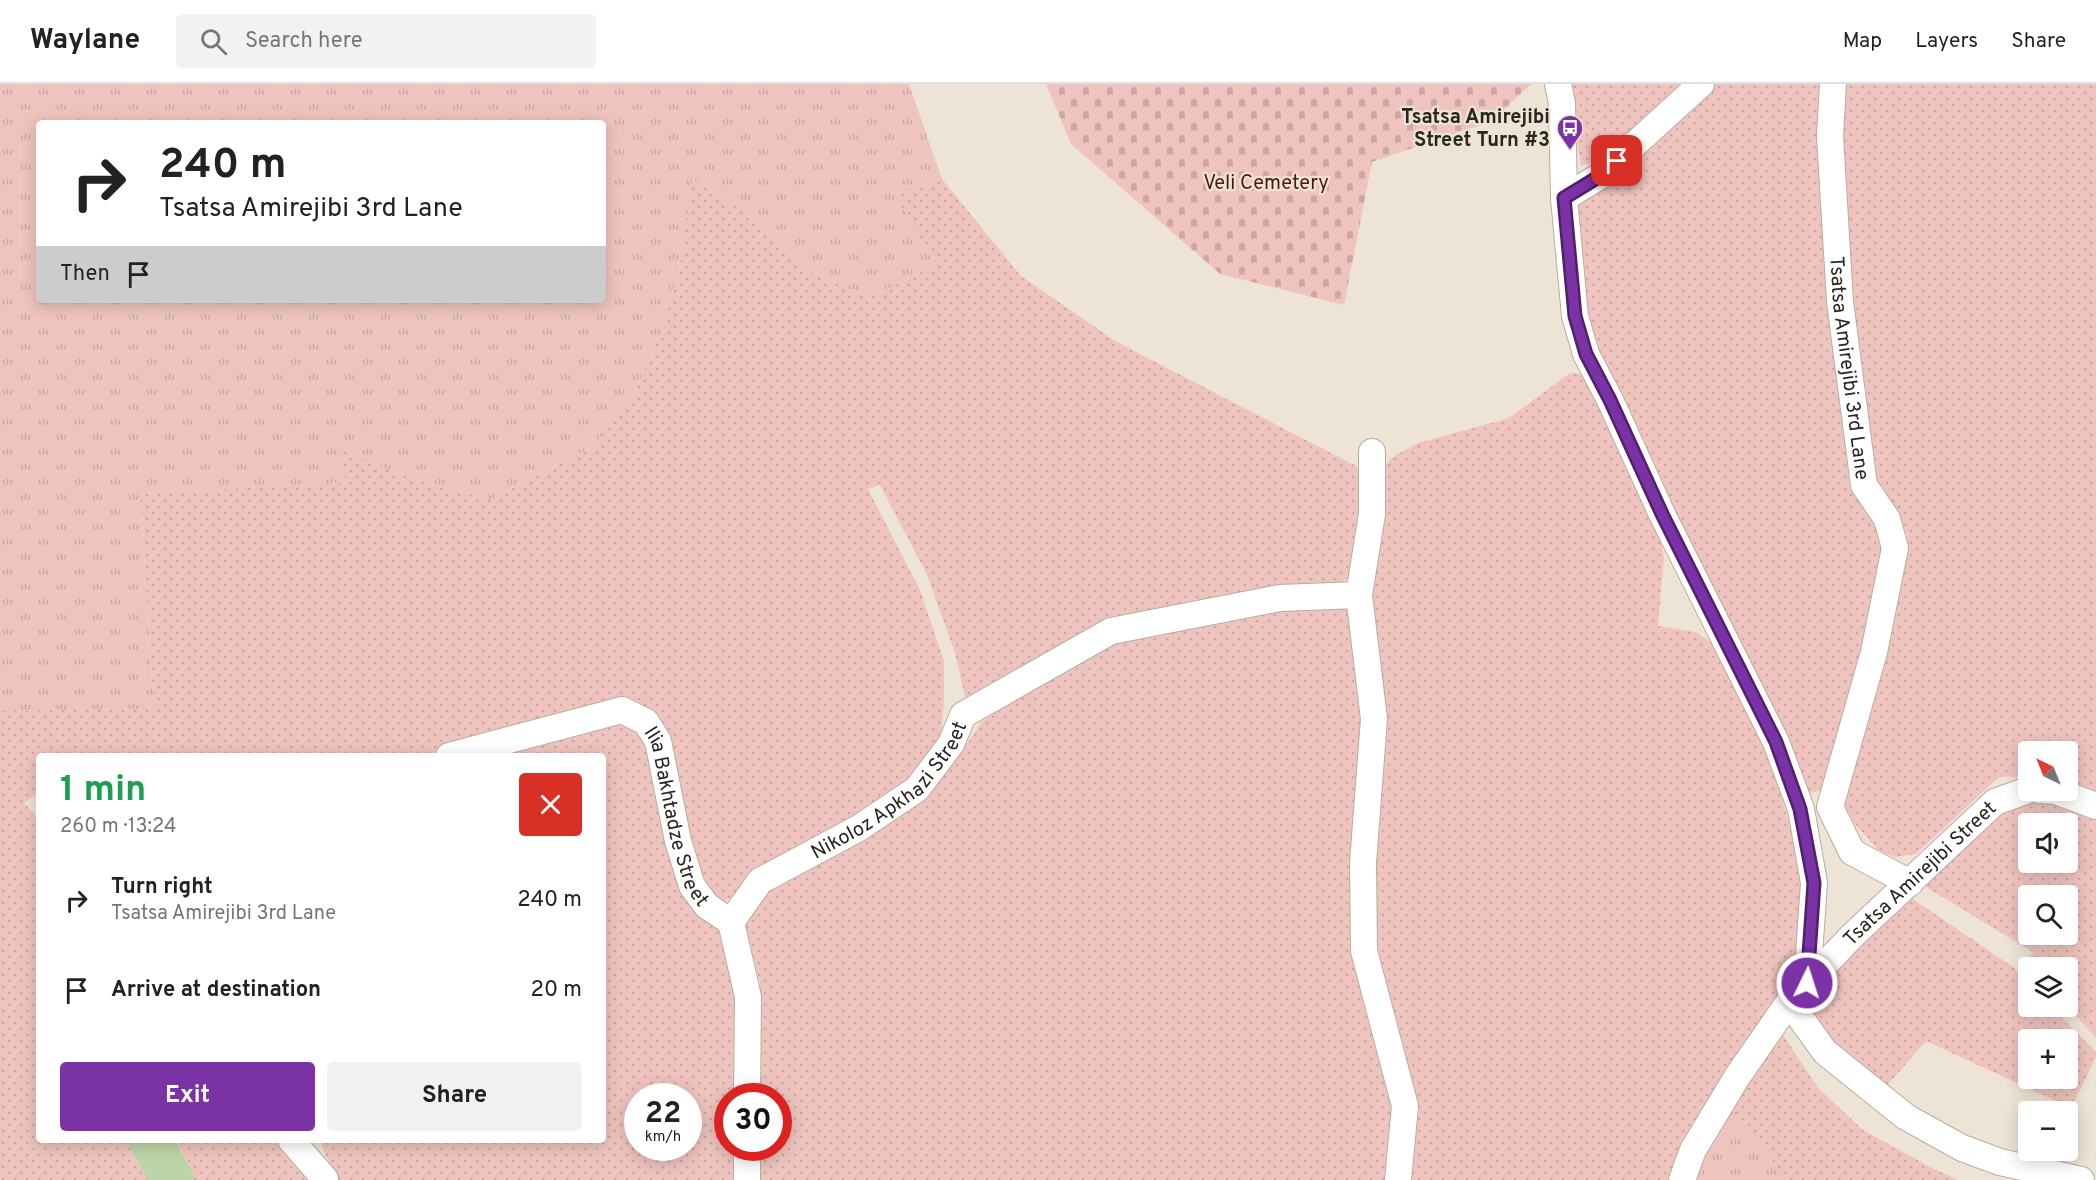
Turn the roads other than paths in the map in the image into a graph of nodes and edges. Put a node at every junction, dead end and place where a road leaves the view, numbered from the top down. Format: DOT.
graph roads {
  1 [pos="1558,84"];
  2 [pos="1701,84"];
  3 [pos="1833,84"];
  4 [pos="1564,198"];
  5 [pos="1372,452"];
  6 [pos="1359,595"];
  7 [pos="460,753"];
  8 [pos="2018,794"];
  9 [pos="2078,799"];
  10 [pos="2096,806"];
  11 [pos="1910,883"];
  12 [pos="731,922"];
  13 [pos="1807,983"];
  14 [pos="1789,1002"];
  15 [pos="747,1083"];
  16 [pos="294,1143"];
  17 [pos="311,1143"];
  18 [pos="747,1161"];
  19 [pos="325,1180"];
  20 [pos="747,1180"];
  21 [pos="1398,1180"];
  22 [pos="1682,1180"];
  23 [pos="2081,1180"];
  1 -- 4 [label="street"];
  2 -- 4 [label="street"];
  3 -- 11 [label="street, Tsatsa Amirejibi 3rd Lane"];
  4 -- 13 [label="street"];
  5 -- 6 [label="street"];
  6 -- 12 [label="street, Nikoloz Apkhazi Street"];
  6 -- 21 [label="street"];
  7 -- 12 [label="street, Ilia Bakhtadze Street"];
  8 -- 11 [label="street, Tsatsa Amirejibi Street"];
  9 -- 10 [label="street"];
  11 -- 13 [label="street, Tsatsa Amirejibi Street"];
  12 -- 15 [label="street"];
  13 -- 14 [label="street, Tsatsa Amirejibi Street"];
  14 -- 22 [label="street, Tsatsa Amirejibi Street"];
  14 -- 23 [label="street"];
  16 -- 19 [label="street"];
  17 -- 19 [label="street"];
  18 -- 20 [label="street"];
}
